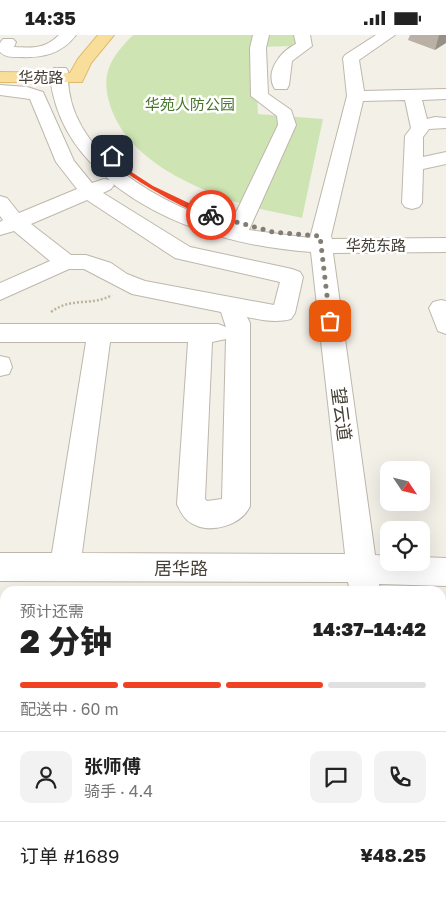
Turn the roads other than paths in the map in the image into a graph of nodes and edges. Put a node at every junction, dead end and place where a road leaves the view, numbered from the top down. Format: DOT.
graph roads {
  1 [pos="68,35"];
  2 [pos="87,35"];
  3 [pos="106,35"];
  4 [pos="261,35"];
  5 [pos="302,35"];
  6 [pos="387,35"];
  7 [pos="8,40"];
  8 [pos="0,71"];
  9 [pos="25,74"];
  10 [pos="66,75"];
  11 [pos="0,77"];
  12 [pos="281,85"];
  13 [pos="0,90"];
  14 [pos="412,94"];
  15 [pos="446,94"];
  16 [pos="356,96"];
  17 [pos="446,123"];
  18 [pos="420,126"];
  19 [pos="446,135"];
  20 [pos="446,157"];
  21 [pos="413,165"];
  22 [pos="125,177"];
  23 [pos="89,192"];
  24 [pos="0,202"];
  25 [pos="412,203"];
  26 [pos="16,229"];
  27 [pos="239,229"];
  28 [pos="446,237"];
  29 [pos="320,241"];
  30 [pos="446,245"];
  31 [pos="0,247"];
  32 [pos="66,262"];
  33 [pos="0,292"];
  34 [pos="230,307"];
  35 [pos="446,309"];
  36 [pos="446,325"];
  37 [pos="0,333"];
  38 [pos="99,333"];
  39 [pos="201,333"];
  40 [pos="237,333"];
  41 [pos="0,567"];
  42 [pos="66,567"];
  43 [pos="446,572"];
  44 [pos="364,580"];
  1 -- 7 [label="street"];
  2 -- 10 [label="main road, 华苑路"];
  3 -- 10 [label="main road, 华苑路"];
  4 -- 27 [label="street"];
  5 -- 12 [label="street"];
  6 -- 16 [label="street"];
  8 -- 9 [label="main road, 华苑路"];
  9 -- 10 [label="main road, 华苑路"];
  9 -- 10 [label="street"];
  9 -- 11 [label="main road, 华苑路"];
  10 -- 22 [label="street, 华苑东路"];
  13 -- 23 [label="street"];
  14 -- 15 [label="street"];
  14 -- 16 [label="street"];
  14 -- 18 [label="street"];
  16 -- 29 [label="street"];
  17 -- 18 [label="street"];
  18 -- 21 [label="street"];
  19 -- 20 [label="street"];
  20 -- 21 [label="street"];
  21 -- 25 [label="street"];
  22 -- 23 [label="street"];
  22 -- 27 [label="street, 华苑东路"];
  23 -- 26 [label="street"];
  23 -- 34 [label="street"];
  24 -- 26 [label="street"];
  26 -- 31 [label="street"];
  26 -- 32 [label="street"];
  27 -- 29 [label="street, 华苑东路"];
  28 -- 29 [label="street, 华苑东路"];
  29 -- 30 [label="street, 华苑东路"];
  29 -- 44 [label="street, 望云道"];
  32 -- 33 [label="street"];
  32 -- 34 [label="street"];
  34 -- 40 [label="street"];
  35 -- 36 [label="street"];
  37 -- 38 [label="street"];
  38 -- 39 [label="street"];
  38 -- 42 [label="street"];
  39 -- 40 [label="street"];
  39 -- 40 [label="street"];
  41 -- 42 [label="street, 居华路"];
  42 -- 44 [label="street, 居华路"];
  43 -- 44 [label="street, 居华路"];
}
